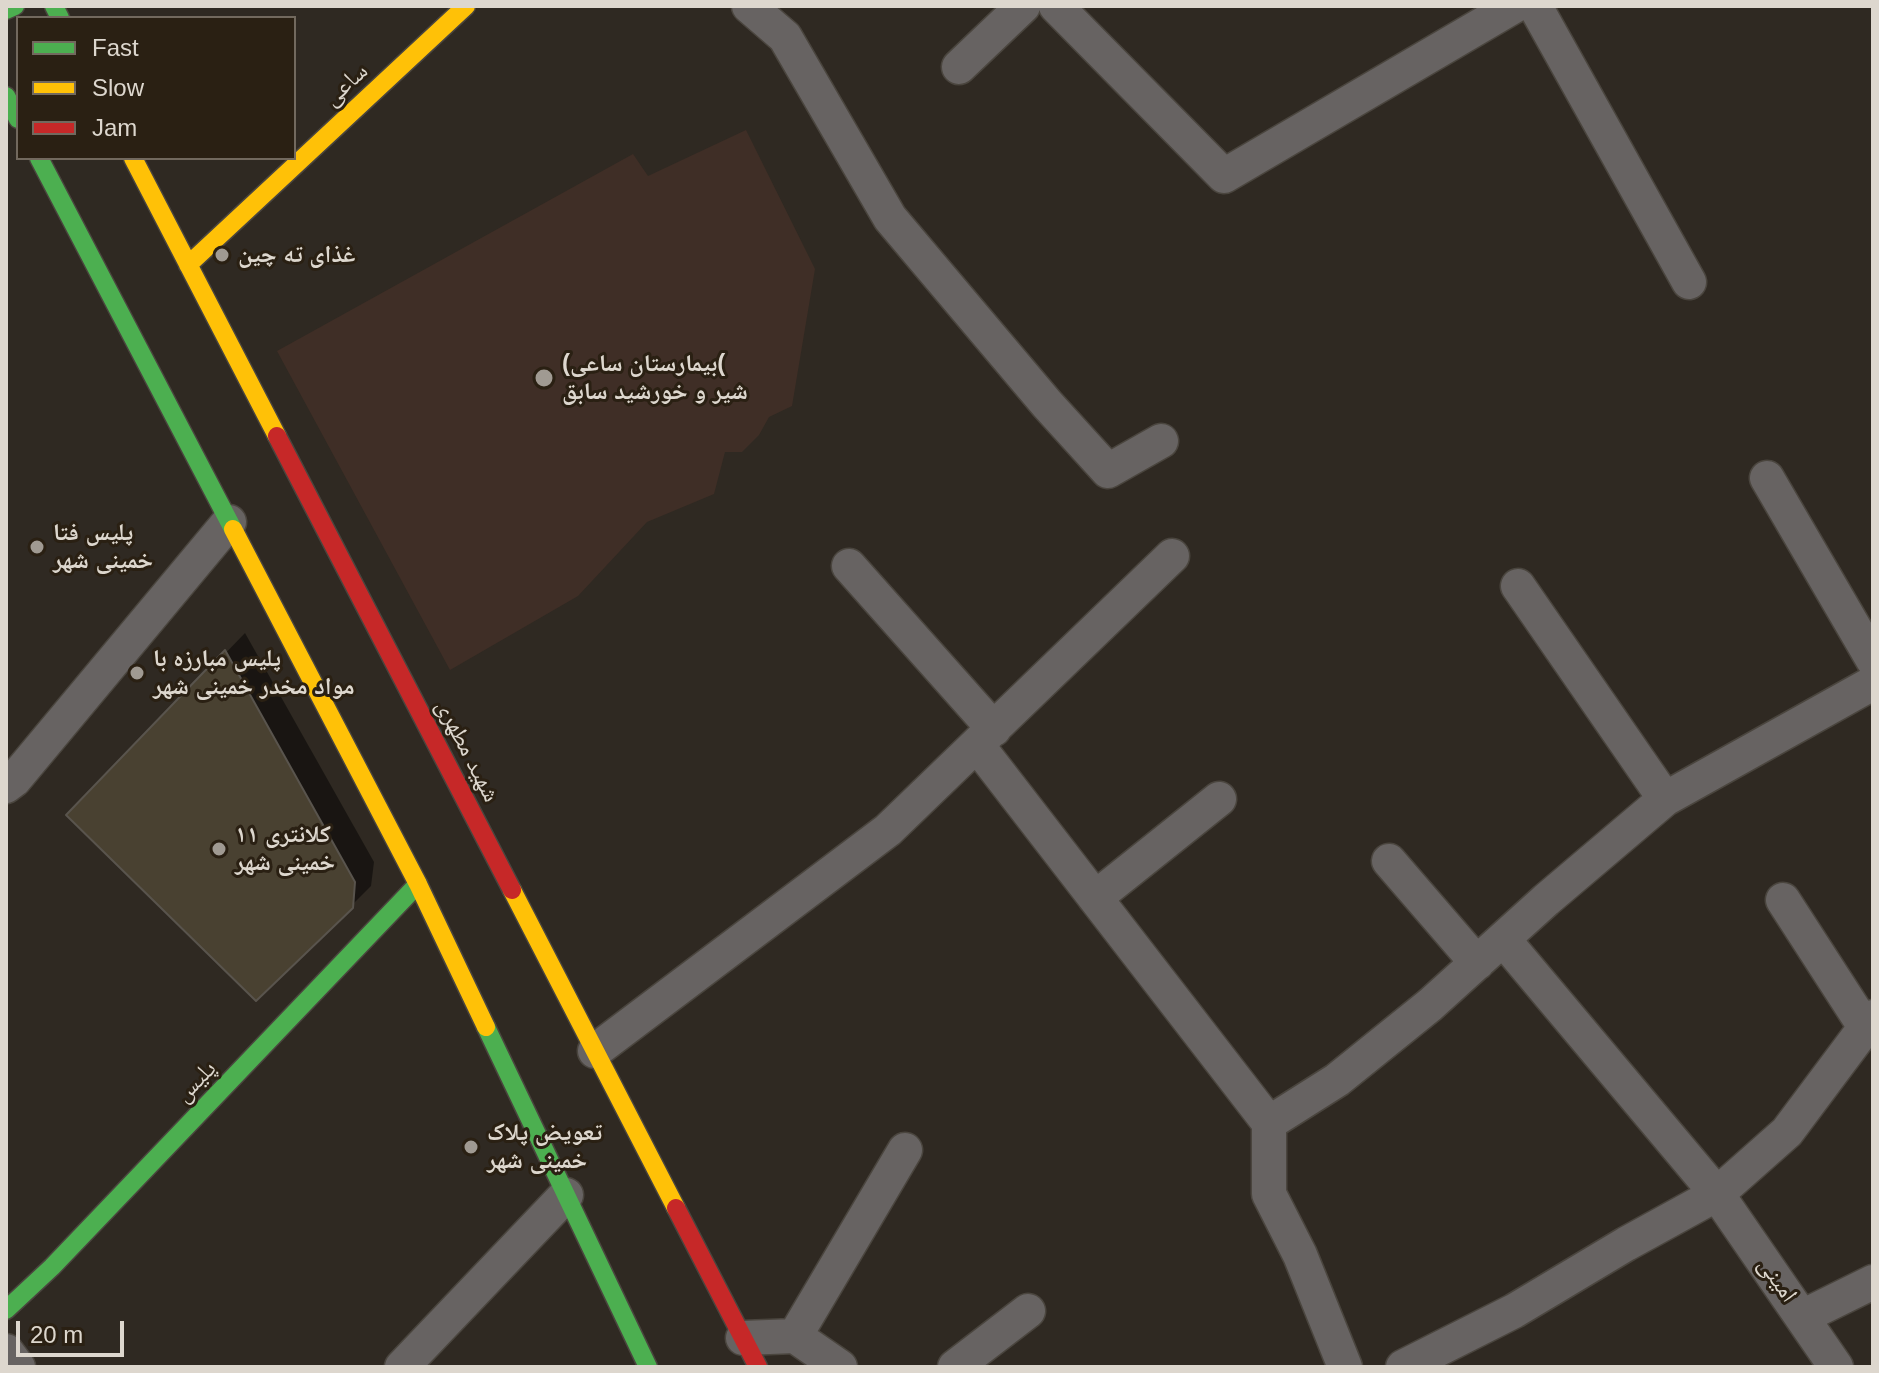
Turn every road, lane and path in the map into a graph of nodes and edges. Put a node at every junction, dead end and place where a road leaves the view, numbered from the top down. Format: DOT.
graph roads {
  1 [pos="15,6"];
  2 [pos="466,6"];
  3 [pos="749,6"];
  4 [pos="1023,6"];
  5 [pos="1056,6"];
  6 [pos="1514,6"];
  7 [pos="1535,6"];
  8 [pos="6,10"];
  9 [pos="959,67"];
  10 [pos="6,96"];
  11 [pos="16,115"];
  12 [pos="40,160"];
  13 [pos="134,160"];
  14 [pos="188,265"];
  15 [pos="1689,282"];
  16 [pos="1161,441"];
  17 [pos="1767,478"];
  18 [pos="229,522"];
  19 [pos="1172,556"];
  20 [pos="849,566"];
  21 [pos="1518,586"];
  22 [pos="1873,660"];
  23 [pos="1873,683"];
  24 [pos="986,737"];
  25 [pos="6,786"];
  26 [pos="1219,799"];
  27 [pos="1665,799"];
  28 [pos="1389,861"];
  29 [pos="418,884"];
  30 [pos="1095,898"];
  31 [pos="1783,900"];
  32 [pos="1503,939"];
  33 [pos="1477,963"];
  34 [pos="1869,1022"];
  35 [pos="595,1051"];
  36 [pos="1269,1123"];
  37 [pos="905,1150"];
  38 [pos="1717,1194"];
  39 [pos="566,1195"];
  40 [pos="1873,1282"];
  41 [pos="6,1310"];
  42 [pos="1028,1311"];
  43 [pos="1802,1317"];
  44 [pos="795,1336"];
  45 [pos="6,1351"];
  46 [pos="751,1352"];
  47 [pos="18,1367"];
  48 [pos="402,1367"];
  49 [pos="648,1367"];
  50 [pos="840,1367"];
  51 [pos="955,1367"];
  52 [pos="1345,1367"];
  53 [pos="1403,1367"];
  54 [pos="1836,1367"];
  1 -- 8 [label="main road"];
  2 -- 14 [label="main road, ساعی"];
  3 -- 16 [label="street"];
  4 -- 9 [label="street"];
  5 -- 6 [label="street"];
  7 -- 15 [label="street"];
  10 -- 11 [label="main road"];
  12 -- 18 [label="main road"];
  13 -- 14 [label="main road, شهید مطهری"];
  14 -- 35 [label="main road, شهید مطهری"];
  17 -- 22 [label="street"];
  18 -- 25 [label="street"];
  18 -- 29 [label="main road"];
  19 -- 24 [label="street"];
  20 -- 24 [label="street"];
  21 -- 27 [label="street"];
  23 -- 27 [label="street"];
  24 -- 30 [label="street"];
  24 -- 35 [label="street"];
  26 -- 30 [label="street"];
  27 -- 32 [label="street"];
  28 -- 33 [label="street"];
  29 -- 39 [label="main road"];
  29 -- 41 [label="main road, پلیس"];
  30 -- 36 [label="street"];
  31 -- 34 [label="street"];
  32 -- 33 [label="street"];
  32 -- 38 [label="street, امینی"];
  33 -- 36 [label="street"];
  34 -- 38 [label="street"];
  35 -- 46 [label="main road, شهید مطهری"];
  36 -- 52 [label="street"];
  37 -- 44 [label="street"];
  38 -- 43 [label="street, امینی"];
  38 -- 53 [label="street"];
  39 -- 48 [label="street"];
  39 -- 49 [label="main road"];
  40 -- 43 [label="street"];
  42 -- 51 [label="street"];
  43 -- 54 [label="street, امینی"];
  44 -- 46 [label="street"];
  44 -- 50 [label="street"];
  45 -- 47 [label="street"];
}
